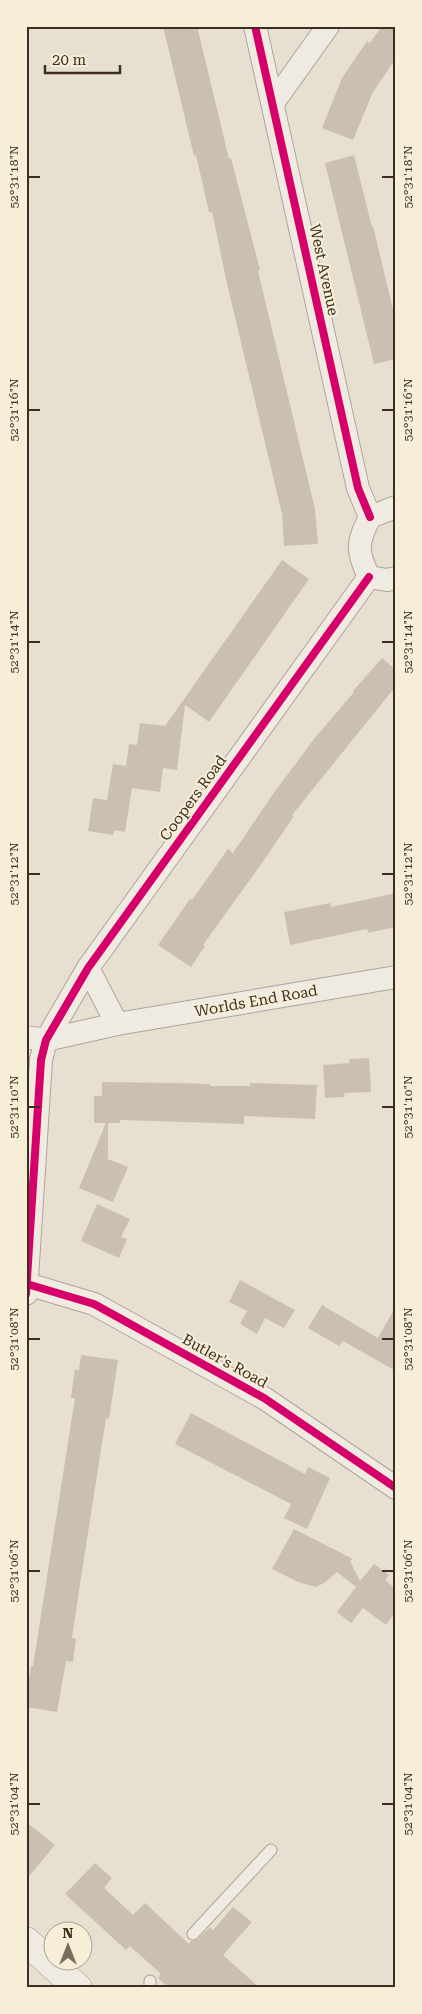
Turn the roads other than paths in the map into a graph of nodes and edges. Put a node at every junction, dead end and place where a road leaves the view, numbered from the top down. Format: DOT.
graph roads {
  1 [pos="255,26"];
  2 [pos="328,26"];
  3 [pos="273,103"];
  4 [pos="396,507"];
  5 [pos="370,517"];
  6 [pos="369,577"];
  7 [pos="396,578"];
  8 [pos="88,968"];
  9 [pos="396,977"];
  10 [pos="117,1024"];
  11 [pos="36,1038"];
  12 [pos="27,1289"];
  13 [pos="396,1488"];
  14 [pos="271,1850"];
  15 [pos="193,1934"];
  16 [pos="26,1941"];
  17 [pos="78,1988"];
  1 -- 3 [label="street, West Avenue"];
  2 -- 3 [label="street"];
  3 -- 5 [label="street, West Avenue"];
  4 -- 5 [label="street"];
  5 -- 6 [label="street"];
  6 -- 7 [label="street"];
  6 -- 8 [label="street, Coopers Road"];
  8 -- 10 [label="street"];
  8 -- 11 [label="street, Coopers Road"];
  9 -- 10 [label="street, Worlds End Road"];
  10 -- 11 [label="street, Worlds End Road"];
  11 -- 12 [label="street"];
  12 -- 13 [label="street, Butler's Road"];
  14 -- 15 [label="lane"];
  16 -- 17 [label="main road"];
}
